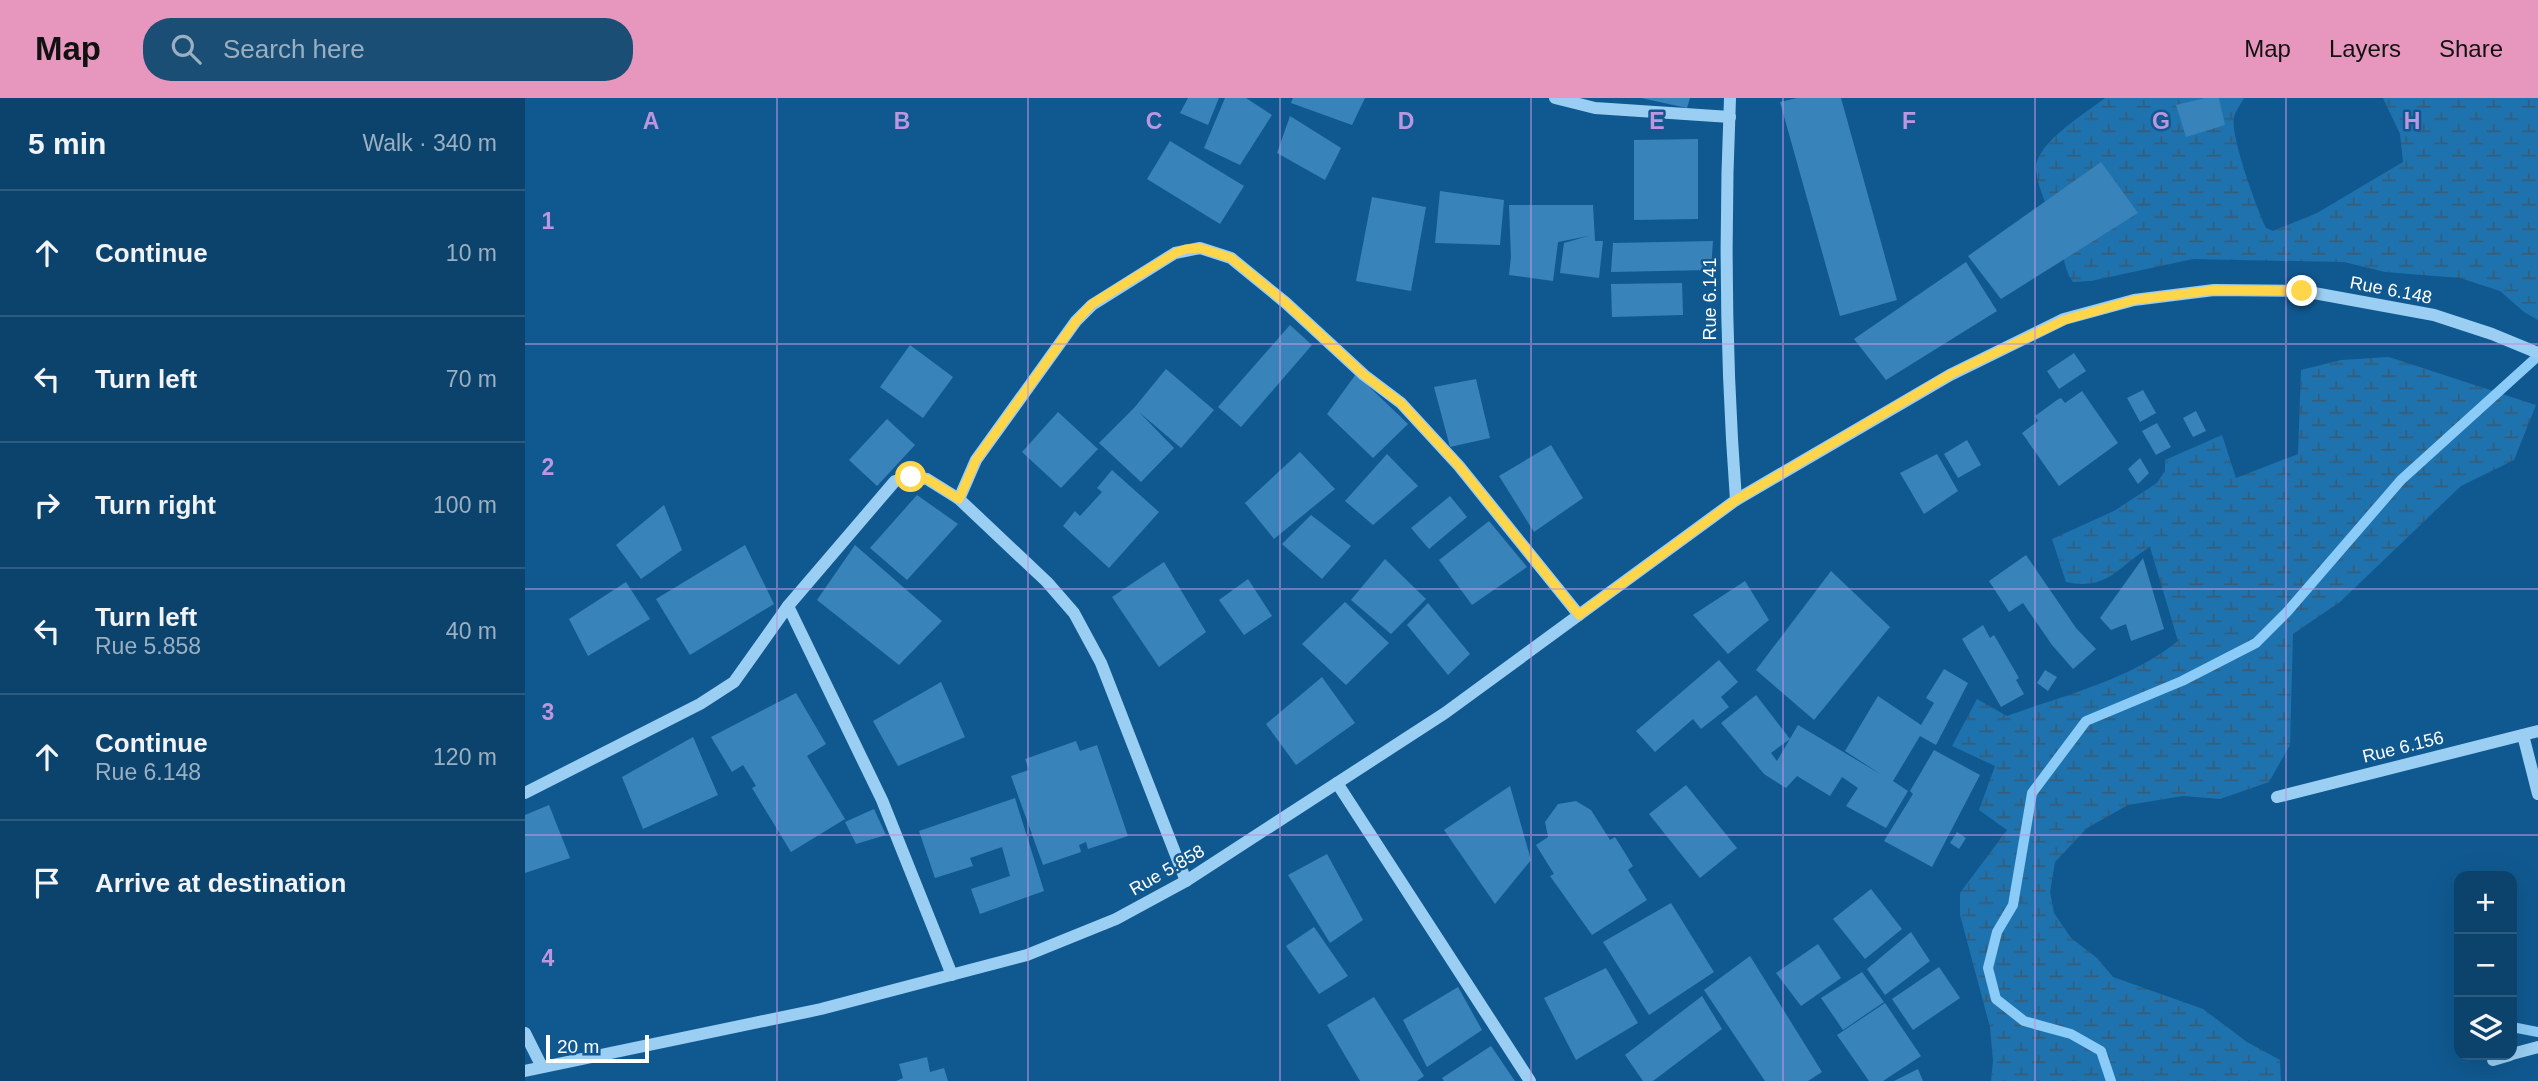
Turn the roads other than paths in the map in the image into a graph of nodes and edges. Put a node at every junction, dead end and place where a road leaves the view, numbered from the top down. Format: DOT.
graph roads {
  1 [pos="1555,98"];
  2 [pos="1730,98"];
  3 [pos="1730,117"];
  4 [pos="2538,353"];
  5 [pos="959,499"];
  6 [pos="1736,500"];
  7 [pos="788,606"];
  8 [pos="1579,615"];
  9 [pos="2538,731"];
  10 [pos="2523,735"];
  11 [pos="1337,783"];
  12 [pos="525,793"];
  13 [pos="2538,794"];
  14 [pos="2277,797"];
  15 [pos="1186,881"];
  16 [pos="952,975"];
  17 [pos="525,1033"];
  18 [pos="2538,1047"];
  19 [pos="2517,1052"];
  20 [pos="542,1067"];
  21 [pos="525,1071"];
  22 [pos="1529,1081"];
  1 -- 3 [label="street"];
  2 -- 3 [label="street, Rue 6.141"];
  3 -- 6 [label="street, Rue 6.141"];
  4 -- 6 [label="street, Rue 6.148"];
  5 -- 7 [label="street"];
  5 -- 8 [label="street"];
  5 -- 15 [label="street"];
  6 -- 8 [label="street, Rue 5.858"];
  7 -- 12 [label="street"];
  7 -- 16 [label="street"];
  8 -- 11 [label="street, Rue 5.858"];
  9 -- 10 [label="street, Rue 6.156"];
  10 -- 13 [label="street"];
  10 -- 14 [label="street, Rue 6.156"];
  11 -- 15 [label="street, Rue 5.858"];
  11 -- 22 [label="street"];
  15 -- 16 [label="street, Rue 5.858"];
  16 -- 20 [label="street, Rue 5.858"];
  17 -- 20 [label="street"];
  18 -- 19 [label="street"];
  20 -- 21 [label="street, Rue 5.858"];
}
